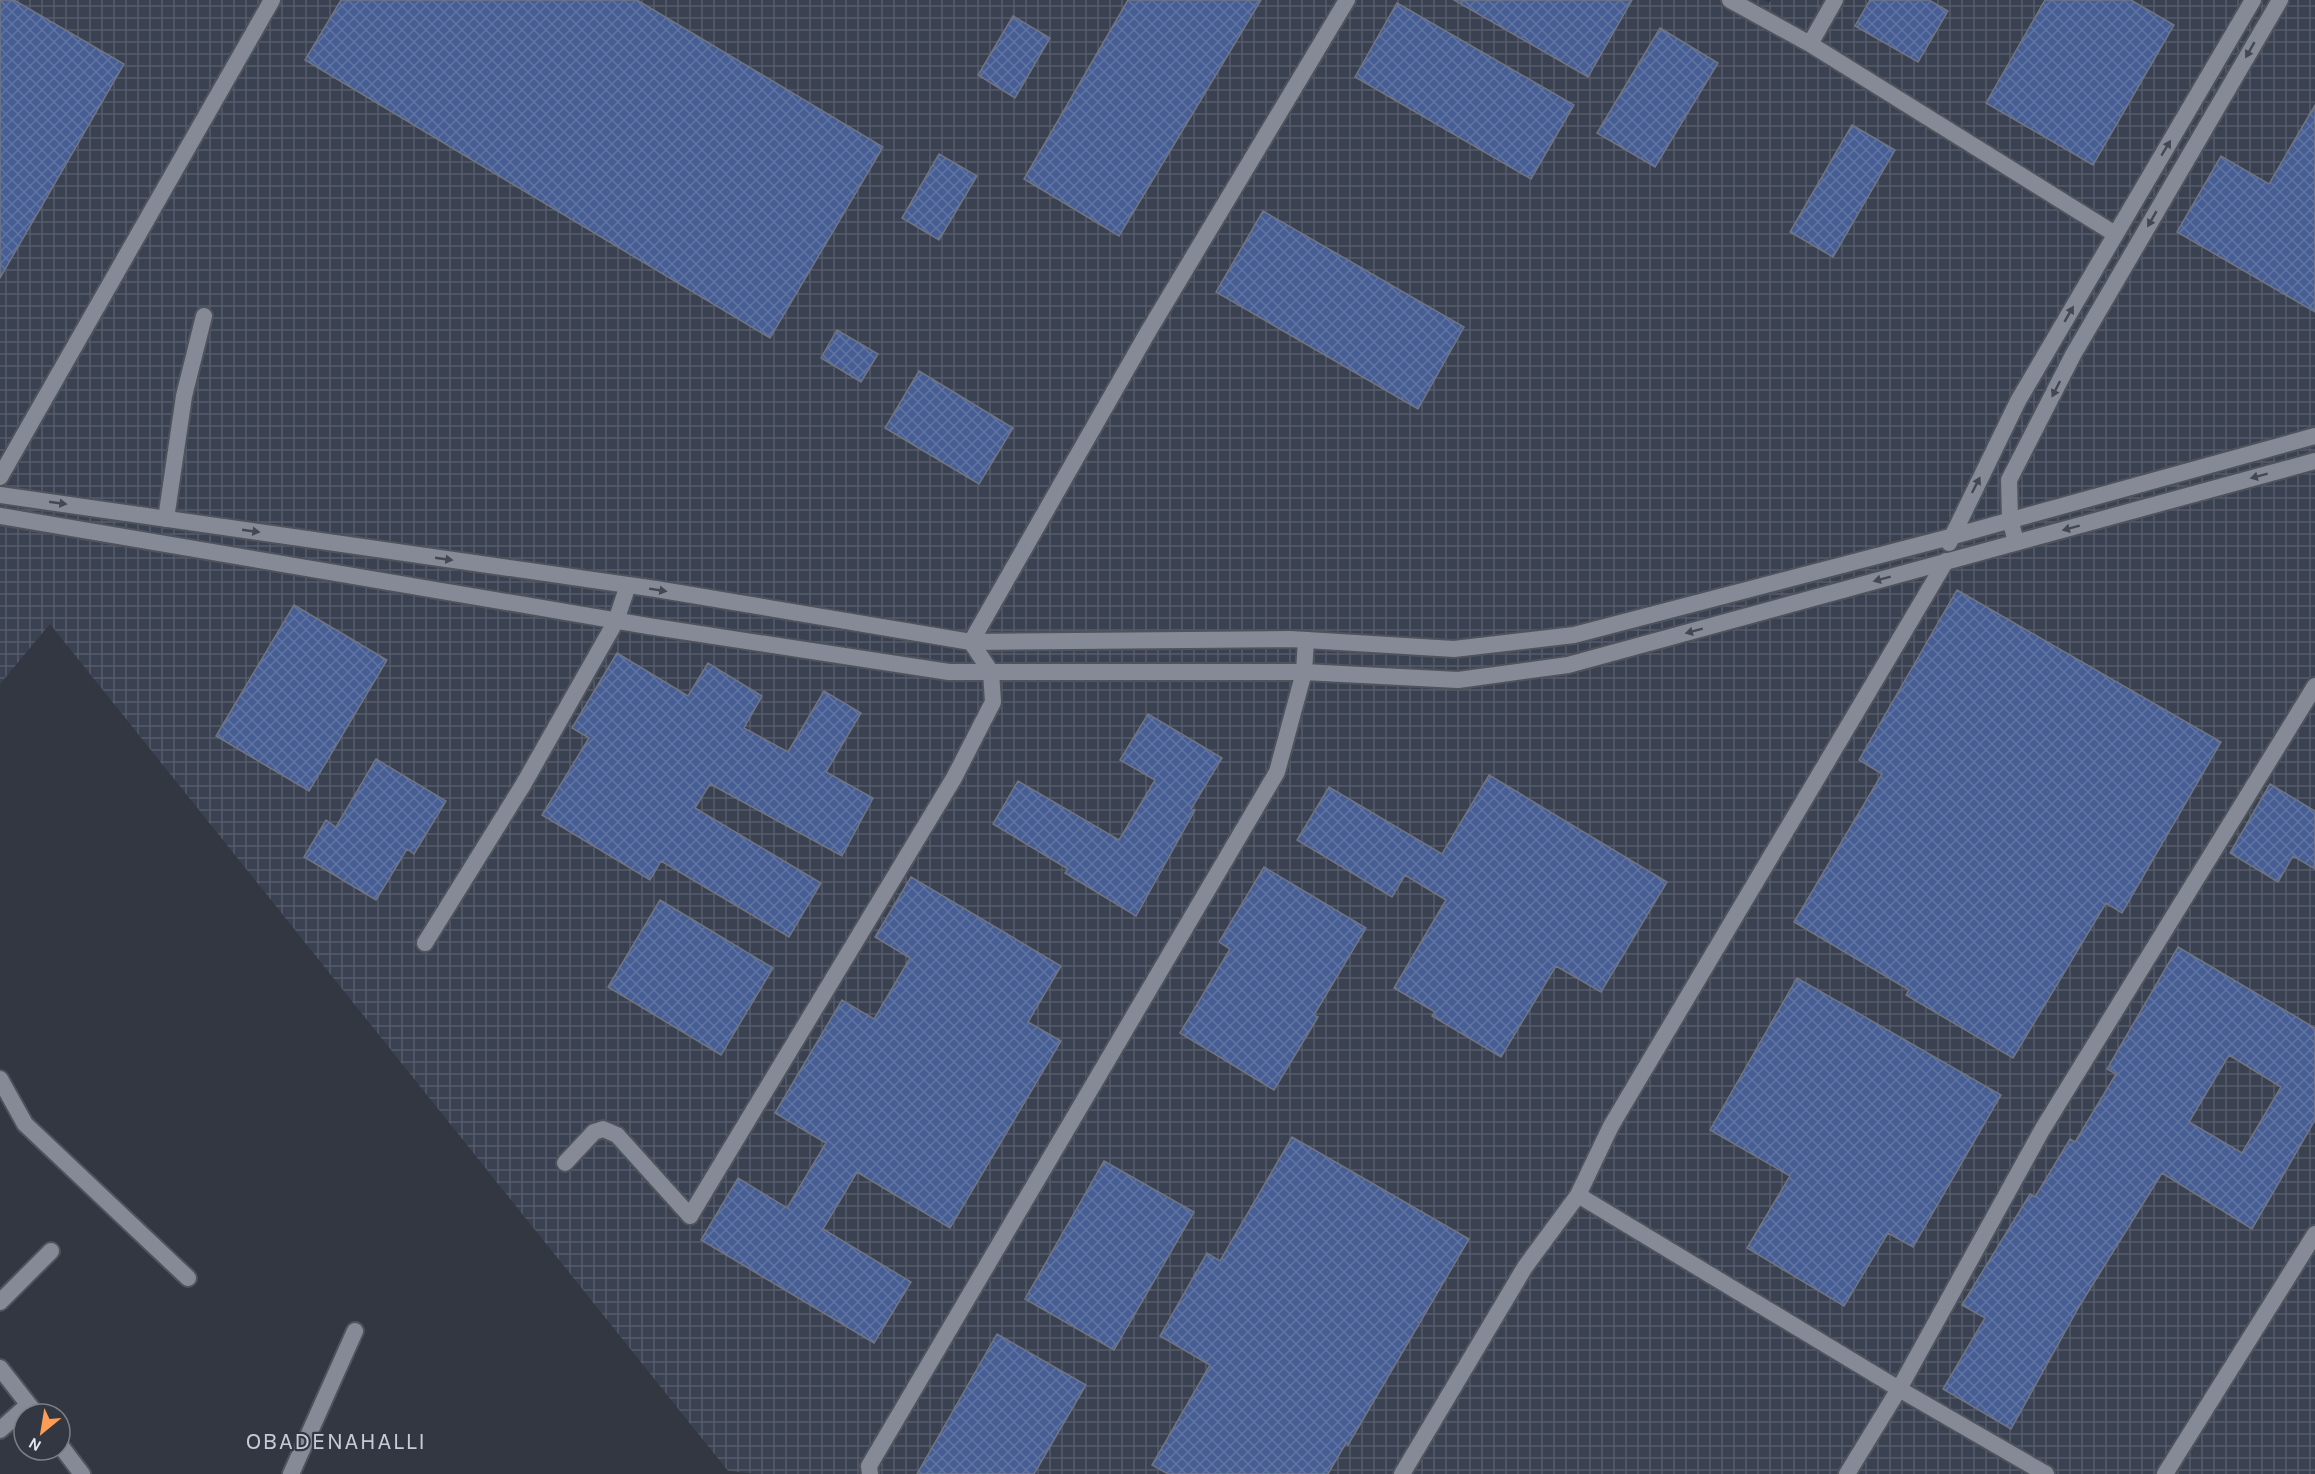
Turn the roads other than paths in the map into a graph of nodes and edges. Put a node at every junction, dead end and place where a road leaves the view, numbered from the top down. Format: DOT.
graph roads {
  1 [pos="272,0"];
  2 [pos="1347,0"];
  3 [pos="1730,0"];
  4 [pos="1835,0"];
  5 [pos="2253,0"];
  6 [pos="2280,0"];
  7 [pos="1810,44"];
  8 [pos="2115,234"];
  9 [pos="204,316"];
  10 [pos="2315,436"];
  11 [pos="2315,461"];
  12 [pos="0,477"];
  13 [pos="0,495"];
  14 [pos="0,516"];
  15 [pos="166,519"];
  16 [pos="2010,519"];
  17 [pos="1950,537"];
  18 [pos="2016,542"];
  19 [pos="1946,561"];
  20 [pos="628,585"];
  21 [pos="616,621"];
  22 [pos="1306,640"];
  23 [pos="971,642"];
  24 [pos="991,672"];
  25 [pos="1304,672"];
  26 [pos="2315,686"];
  27 [pos="424,943"];
  28 [pos="0,1079"];
  29 [pos="565,1163"];
  30 [pos="1578,1195"];
  31 [pos="2315,1234"];
  32 [pos="51,1251"];
  33 [pos="188,1278"];
  34 [pos="0,1302"];
  35 [pos="355,1331"];
  36 [pos="0,1368"];
  37 [pos="1899,1389"];
  38 [pos="27,1402"];
  39 [pos="72,1461"];
  40 [pos="82,1474"];
  41 [pos="291,1474"];
  42 [pos="870,1474"];
  43 [pos="1402,1474"];
  44 [pos="1846,1474"];
  45 [pos="2046,1474"];
  46 [pos="2164,1474"];
  1 -- 12 [label="street"];
  2 -- 23 [label="street"];
  3 -- 7 [label="street"];
  4 -- 7 [label="street"];
  8 -- 5 [label="street, one-way"];
  6 -- 16 [label="street, one-way"];
  7 -- 8 [label="street"];
  17 -- 8 [label="street, one-way"];
  9 -- 15 [label="street"];
  10 -- 16 [label="street"];
  11 -- 18 [label="street, one-way"];
  13 -- 15 [label="street, one-way"];
  14 -- 21 [label="street"];
  15 -- 20 [label="street, one-way"];
  16 -- 17 [label="street"];
  16 -- 18 [label="street"];
  17 -- 19 [label="street"];
  17 -- 22 [label="street"];
  18 -- 19 [label="street"];
  19 -- 25 [label="street, one-way"];
  19 -- 30 [label="street"];
  20 -- 21 [label="street"];
  20 -- 23 [label="street, one-way"];
  21 -- 24 [label="street"];
  21 -- 27 [label="street"];
  22 -- 23 [label="street"];
  22 -- 25 [label="street"];
  23 -- 24 [label="street"];
  24 -- 25 [label="street"];
  24 -- 29 [label="street"];
  25 -- 42 [label="street"];
  26 -- 37 [label="street"];
  28 -- 33 [label="street"];
  30 -- 37 [label="street"];
  30 -- 43 [label="street"];
  31 -- 46 [label="street"];
  32 -- 34 [label="street"];
  35 -- 41 [label="street"];
  36 -- 38 [label="street"];
  37 -- 44 [label="street"];
  37 -- 45 [label="street"];
  39 -- 40 [label="street"];
}
